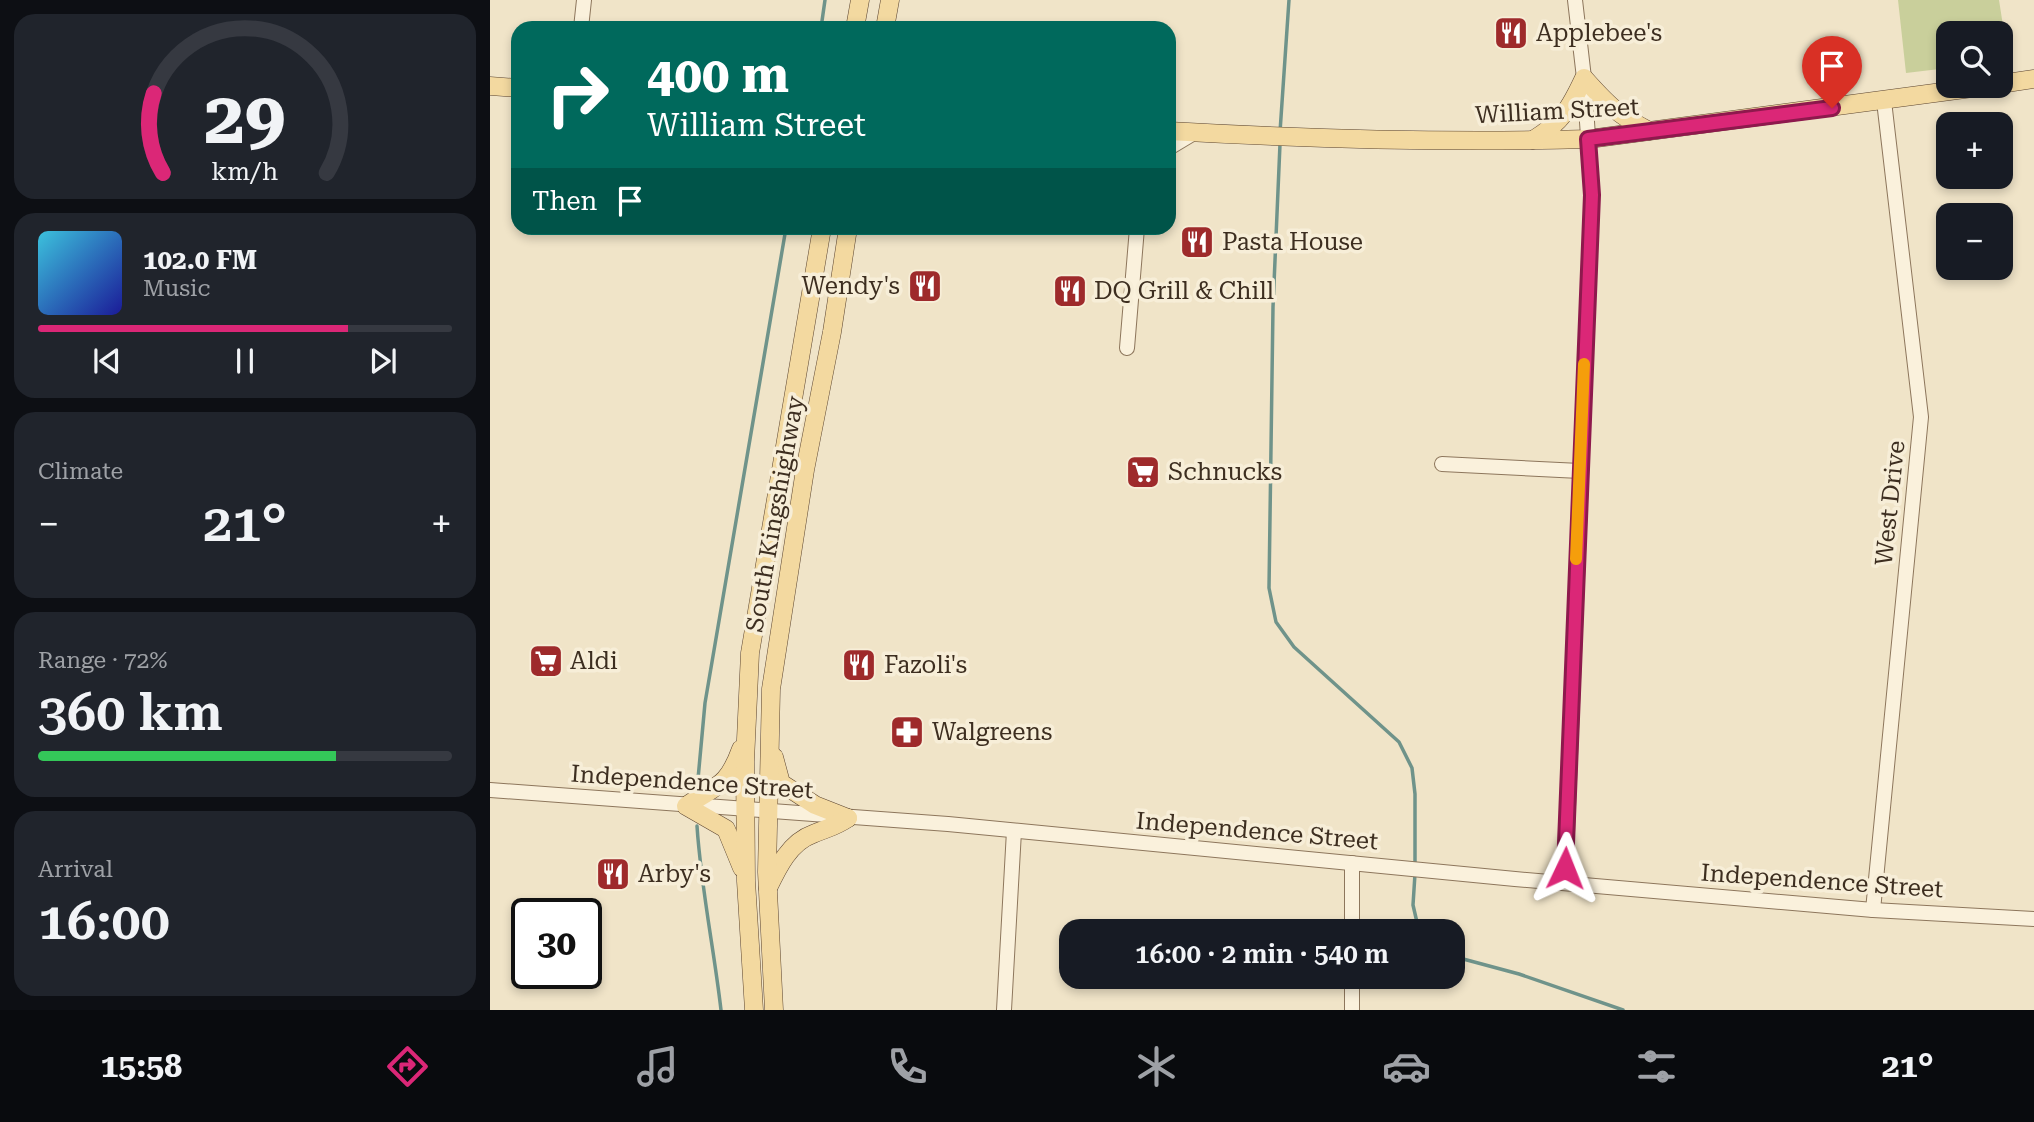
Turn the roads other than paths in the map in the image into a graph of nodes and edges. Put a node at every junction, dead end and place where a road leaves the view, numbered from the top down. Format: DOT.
graph roads {
  1 [pos="584,0"];
  2 [pos="860,0"];
  3 [pos="890,0"];
  4 [pos="1575,0"];
  5 [pos="582,21"];
  6 [pos="856,21"];
  7 [pos="886,21"];
  8 [pos="1584,78"];
  9 [pos="2034,79"];
  10 [pos="2013,82"];
  11 [pos="490,86"];
  12 [pos="511,88"];
  13 [pos="1936,93"];
  14 [pos="1884,101"];
  15 [pos="1649,131"];
  16 [pos="1176,132"];
  17 [pos="1194,133"];
  18 [pos="1588,139"];
  19 [pos="1533,141"];
  20 [pos="1176,144"];
  21 [pos="821,235"];
  22 [pos="847,235"];
  23 [pos="1137,235"];
  24 [pos="1127,348"];
  25 [pos="1442,464"];
  26 [pos="1580,471"];
  27 [pos="746,734"];
  28 [pos="769,736"];
  29 [pos="490,790"];
  30 [pos="686,806"];
  31 [pos="746,809"];
  32 [pos="768,811"];
  33 [pos="848,818"];
  34 [pos="1014,831"];
  35 [pos="1352,863"];
  36 [pos="746,881"];
  37 [pos="1565,883"];
  38 [pos="768,888"];
  39 [pos="1873,910"];
  40 [pos="2029,916"];
  41 [pos="1352,919"];
  42 [pos="1352,989"];
  43 [pos="754,1010"];
  44 [pos="774,1010"];
  45 [pos="1004,1010"];
  46 [pos="1352,1010"];
  1 -- 5 [label="street"];
  2 -- 6 [label="main road"];
  3 -- 7 [label="main road"];
  4 -- 8 [label="street"];
  8 -- 15 [label="main road"];
  8 -- 18 [label="street"];
  8 -- 19 [label="main road"];
  9 -- 10 [label="main road"];
  11 -- 12 [label="main road"];
  13 -- 14 [label="main road, William Street"];
  14 -- 15 [label="main road, William Street"];
  14 -- 39 [label="street, West Drive"];
  15 -- 18 [label="main road, William Street"];
  16 -- 17 [label="main road, William Street"];
  17 -- 19 [label="main road, William Street"];
  17 -- 20 [label="street"];
  18 -- 19 [label="main road, William Street"];
  18 -- 26 [label="street"];
  21 -- 27 [label="main road, South Kingshighway"];
  22 -- 28 [label="main road, South Kingshighway"];
  23 -- 24 [label="street"];
  25 -- 26 [label="street"];
  26 -- 37 [label="street"];
  27 -- 30 [label="main road"];
  27 -- 31 [label="main road, South Kingshighway"];
  28 -- 32 [label="main road, South Kingshighway"];
  28 -- 33 [label="main road"];
  29 -- 30 [label="street, Independence Street"];
  30 -- 31 [label="street, Independence Street"];
  30 -- 36 [label="main road"];
  31 -- 32 [label="street, Independence Street"];
  31 -- 36 [label="main road, South Kingshighway"];
  32 -- 33 [label="street, Independence Street"];
  32 -- 38 [label="main road, South Kingshighway"];
  33 -- 34 [label="street, Independence Street"];
  33 -- 38 [label="main road"];
  34 -- 35 [label="street, Independence Street"];
  34 -- 45 [label="street"];
  35 -- 37 [label="street, Independence Street"];
  35 -- 41 [label="street"];
  36 -- 43 [label="main road"];
  37 -- 39 [label="street, Independence Street"];
  38 -- 44 [label="main road, South Kingshighway"];
  39 -- 40 [label="street, Independence Street"];
  42 -- 46 [label="street"];
}
